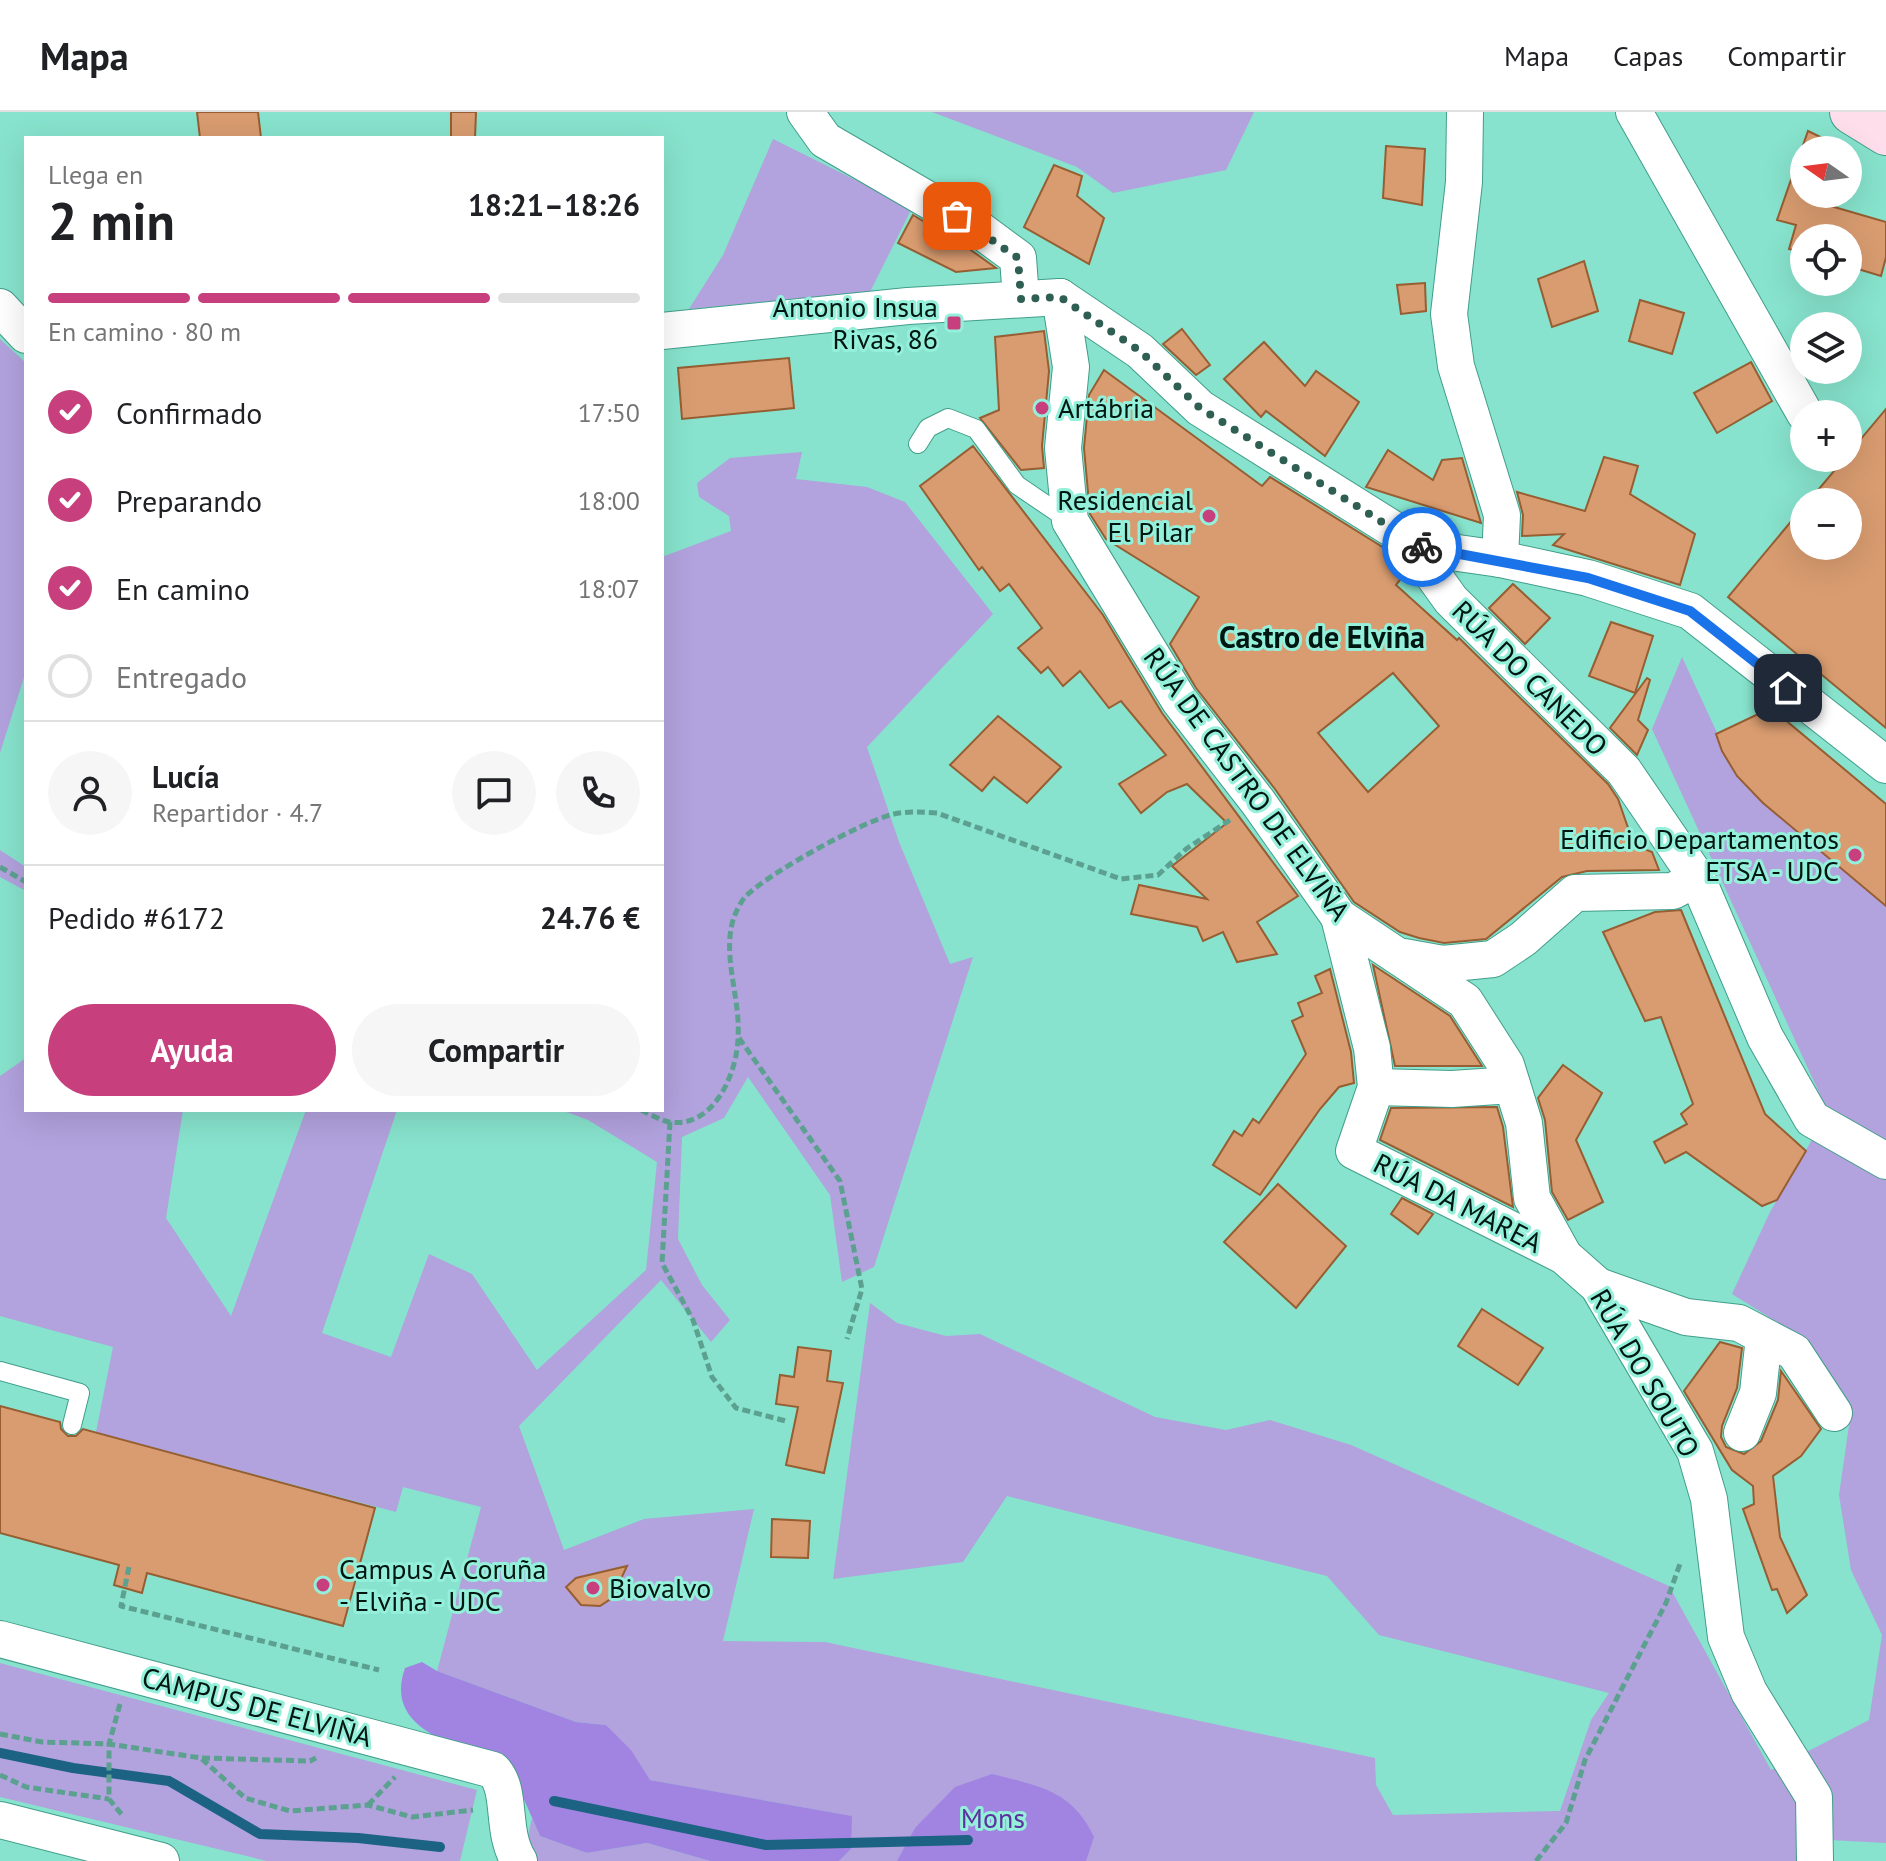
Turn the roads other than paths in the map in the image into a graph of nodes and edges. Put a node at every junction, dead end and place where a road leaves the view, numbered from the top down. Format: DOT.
graph roads {
  1 [pos="805,112"];
  2 [pos="1465,112"];
  3 [pos="1634,112"];
  4 [pos="1852,112"];
  5 [pos="1886,133"];
  6 [pos="1060,297"];
  7 [pos="1021,299"];
  8 [pos="0,307"];
  9 [pos="664,331"];
  10 [pos="24,333"];
  11 [pos="1797,400"];
  12 [pos="918,444"];
  13 [pos="1070,521"];
  14 [pos="1423,548"];
  15 [pos="1500,559"];
  16 [pos="1886,765"];
  17 [pos="1697,878"];
  18 [pos="1339,917"];
  19 [pos="1391,955"];
  20 [pos="1512,1085"];
  21 [pos="1376,1087"];
  22 [pos="1886,1161"];
  23 [pos="1564,1256"];
  24 [pos="1598,1286"];
  25 [pos="1764,1337"];
  26 [pos="0,1371"];
  27 [pos="1834,1413"];
  28 [pos="72,1425"];
  29 [pos="1742,1433"];
  30 [pos="0,1639"];
  31 [pos="501,1800"];
  32 [pos="0,1820"];
  33 [pos="161,1861"];
  34 [pos="486,1861"];
  35 [pos="519,1861"];
  36 [pos="1815,1861"];
  1 -- 7 [label="street"];
  2 -- 15 [label="street"];
  3 -- 11 [label="street"];
  4 -- 5 [label="street"];
  6 -- 7 [label="street"];
  6 -- 13 [label="street, RÚA DE CASTRO DE ELVIÑA"];
  6 -- 14 [label="street"];
  7 -- 9 [label="street"];
  8 -- 10 [label="street"];
  12 -- 13 [label="lane"];
  13 -- 18 [label="street, RÚA DE CASTRO DE ELVIÑA"];
  14 -- 15 [label="street"];
  14 -- 17 [label="street, RÚA DO CANEDO"];
  15 -- 16 [label="street"];
  17 -- 19 [label="street"];
  17 -- 22 [label="street, RÚA DO CANEDO"];
  18 -- 19 [label="street, RÚA DE CASTRO DE ELVIÑA"];
  18 -- 21 [label="street, RÚA DA MAREA"];
  19 -- 20 [label="street, RÚA DE CASTRO DE ELVIÑA"];
  20 -- 21 [label="street"];
  20 -- 23 [label="street, RÚA DE CASTRO DE ELVIÑA"];
  21 -- 23 [label="street, RÚA DA MAREA"];
  23 -- 24 [label="street, RÚA DO SOUTO"];
  24 -- 25 [label="street"];
  24 -- 36 [label="street, RÚA DO SOUTO"];
  25 -- 27 [label="street"];
  25 -- 29 [label="street"];
  26 -- 28 [label="lane"];
  30 -- 31 [label="street, CAMPUS DE ELVIÑA"];
  31 -- 34 [label="street"];
  31 -- 35 [label="street"];
  32 -- 33 [label="street"];
}
